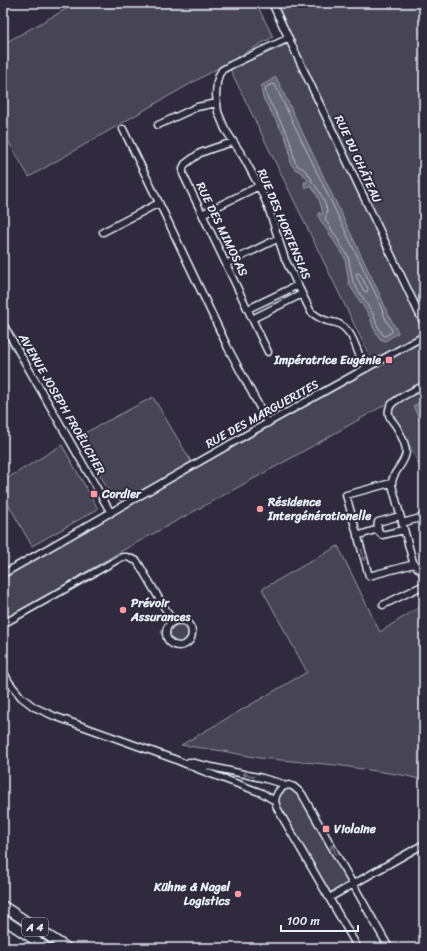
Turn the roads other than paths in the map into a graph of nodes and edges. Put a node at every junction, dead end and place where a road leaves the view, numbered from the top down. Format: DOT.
graph roads {
  1 [pos="272,3"];
  2 [pos="289,38"];
  3 [pos="217,103"];
  4 [pos="158,125"];
  5 [pos="123,130"];
  6 [pos="233,142"];
  7 [pos="259,186"];
  8 [pos="159,203"];
  9 [pos="202,214"];
  10 [pos="103,232"];
  11 [pos="279,238"];
  12 [pos="226,264"];
  13 [pos="298,285"];
  14 [pos="302,294"];
  15 [pos="248,309"];
  16 [pos="252,319"];
  17 [pos="3,324"];
  18 [pos="424,324"];
  19 [pos="424,336"];
  20 [pos="268,352"];
  21 [pos="367,368"];
  22 [pos="424,385"];
  23 [pos="268,423"];
  24 [pos="392,483"];
  25 [pos="111,513"];
  26 [pos="400,516"];
  27 [pos="424,517"];
  28 [pos="402,523"];
  29 [pos="378,530"];
  30 [pos="404,530"];
  31 [pos="357,536"];
  32 [pos="414,564"];
  33 [pos="3,574"];
  34 [pos="424,574"];
  35 [pos="424,585"];
  36 [pos="383,605"];
  37 [pos="172,622"];
  38 [pos="3,624"];
  39 [pos="3,671"];
  40 [pos="174,759"];
  41 [pos="285,786"];
  42 [pos="275,801"];
  43 [pos="424,844"];
  44 [pos="353,884"];
  45 [pos="329,898"];
  46 [pos="3,906"];
  47 [pos="3,919"];
  48 [pos="48,948"];
  49 [pos="67,948"];
  50 [pos="358,948"];
  51 [pos="389,948"];
  1 -- 2 [label="street, RUE DU CHÂTEAU"];
  2 -- 3 [label="street, RUE DES HORTENSIAS"];
  2 -- 18 [label="street, RUE DU CHÂTEAU"];
  3 -- 4 [label="street"];
  3 -- 6 [label="street, RUE DES HORTENSIAS"];
  5 -- 8 [label="street"];
  6 -- 7 [label="street, RUE DES HORTENSIAS"];
  6 -- 9 [label="street, RUE DES MIMOSAS"];
  7 -- 9 [label="street"];
  7 -- 11 [label="street, RUE DES HORTENSIAS"];
  8 -- 10 [label="street"];
  8 -- 23 [label="street"];
  9 -- 12 [label="street, RUE DES MIMOSAS"];
  11 -- 12 [label="street"];
  11 -- 13 [label="street, RUE DES HORTENSIAS"];
  12 -- 15 [label="street, RUE DES MIMOSAS"];
  13 -- 14 [label="street, RUE DES HORTENSIAS"];
  13 -- 15 [label="street"];
  14 -- 16 [label="street"];
  14 -- 21 [label="street, RUE DES HORTENSIAS"];
  15 -- 16 [label="street, RUE DES MIMOSAS"];
  16 -- 20 [label="street, RUE DES MIMOSAS"];
  17 -- 25 [label="street, AVENUE JOSEPH FROËLICHER"];
  19 -- 21 [label="street, RUE DES MARGUERITES"];
  21 -- 23 [label="street, RUE DES MARGUERITES"];
  22 -- 24 [label="street"];
  23 -- 25 [label="street, RUE DES MARGUERITES"];
  24 -- 26 [label="street"];
  24 -- 31 [label="street"];
  25 -- 33 [label="street"];
  26 -- 28 [label="street"];
  26 -- 29 [label="street"];
  27 -- 28 [label="street"];
  28 -- 30 [label="street"];
  29 -- 30 [label="street"];
  29 -- 31 [label="street"];
  30 -- 32 [label="street"];
  31 -- 32 [label="street, one-way"];
  32 -- 34 [label="street"];
  35 -- 36 [label="street"];
  37 -- 37 [label="street"];
  37 -- 38 [label="street"];
  39 -- 40 [label="street"];
  41 -- 40 [label="street, one-way"];
  40 -- 42 [label="street"];
  41 -- 42 [label="street"];
  44 -- 41 [label="street, one-way"];
  42 -- 45 [label="street"];
  43 -- 44 [label="street"];
  44 -- 45 [label="street"];
  44 -- 51 [label="street"];
  45 -- 50 [label="street"];
  46 -- 49 [label="highway, A 4"];
  47 -- 48 [label="highway, A 4"];
}
